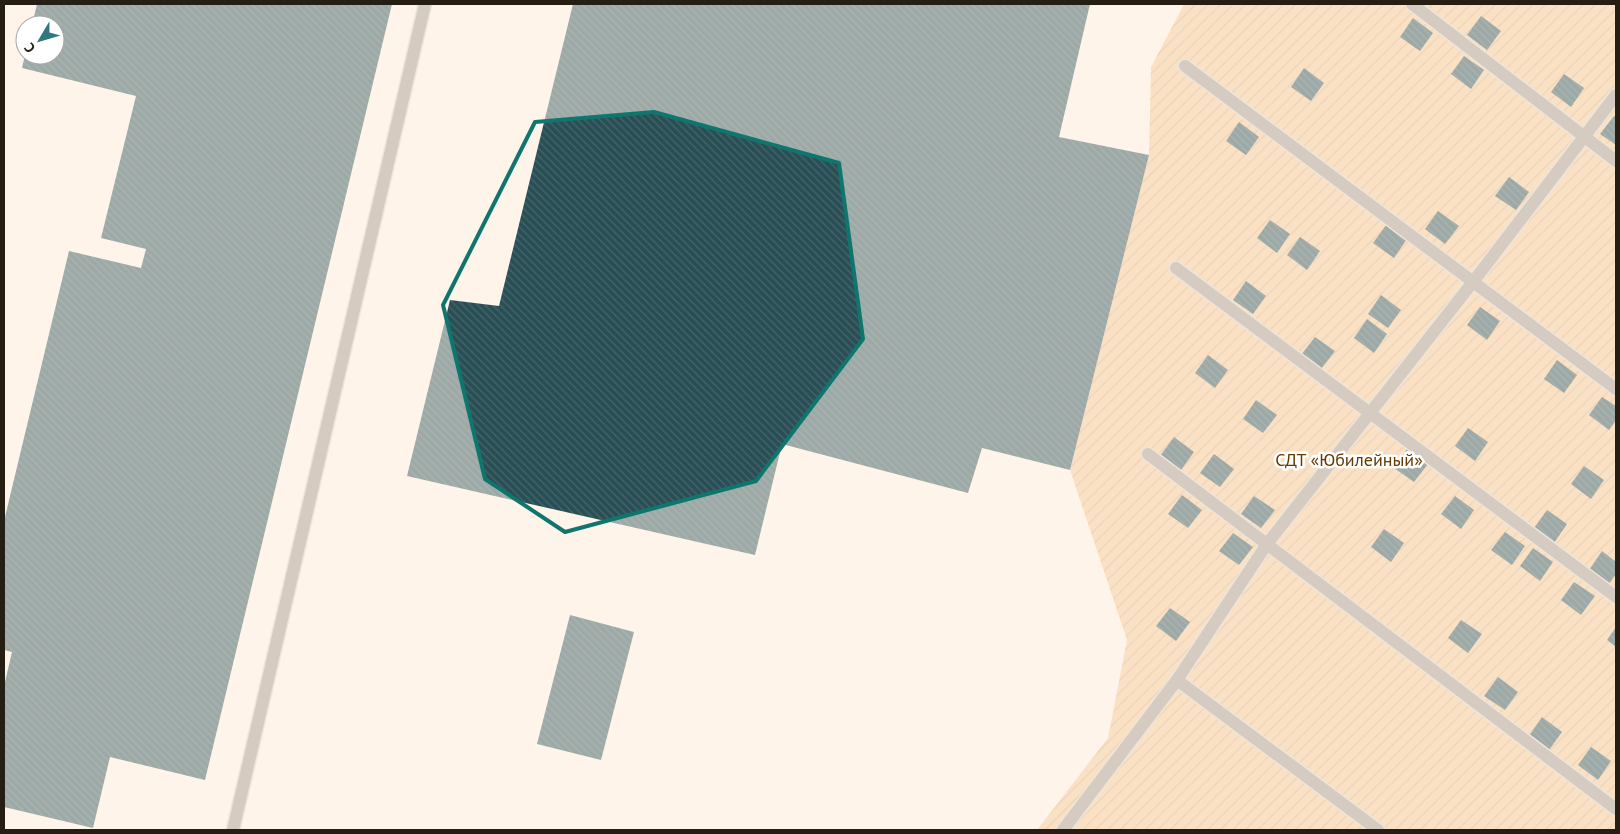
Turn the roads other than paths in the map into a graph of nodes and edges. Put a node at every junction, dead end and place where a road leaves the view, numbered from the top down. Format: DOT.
graph roads {
  1 [pos="425,4"];
  2 [pos="1412,4"];
  3 [pos="1185,66"];
  4 [pos="1616,95"];
  5 [pos="1584,136"];
  6 [pos="1616,161"];
  7 [pos="1176,268"];
  8 [pos="1473,282"];
  9 [pos="1616,389"];
  10 [pos="1371,413"];
  11 [pos="1148,454"];
  12 [pos="1267,544"];
  13 [pos="1616,597"];
  14 [pos="1177,680"];
  15 [pos="1616,809"];
  16 [pos="1068,828"];
  17 [pos="233,830"];
  18 [pos="1378,830"];
  1 -- 17 [label="street"];
  2 -- 5 [label="street"];
  3 -- 8 [label="street"];
  4 -- 5 [label="street"];
  5 -- 6 [label="street"];
  5 -- 8 [label="street"];
  7 -- 10 [label="street"];
  8 -- 9 [label="street"];
  8 -- 10 [label="street"];
  10 -- 12 [label="street"];
  10 -- 13 [label="street"];
  11 -- 12 [label="street"];
  12 -- 14 [label="street"];
  12 -- 15 [label="street"];
  14 -- 16 [label="street"];
  14 -- 18 [label="street"];
}
